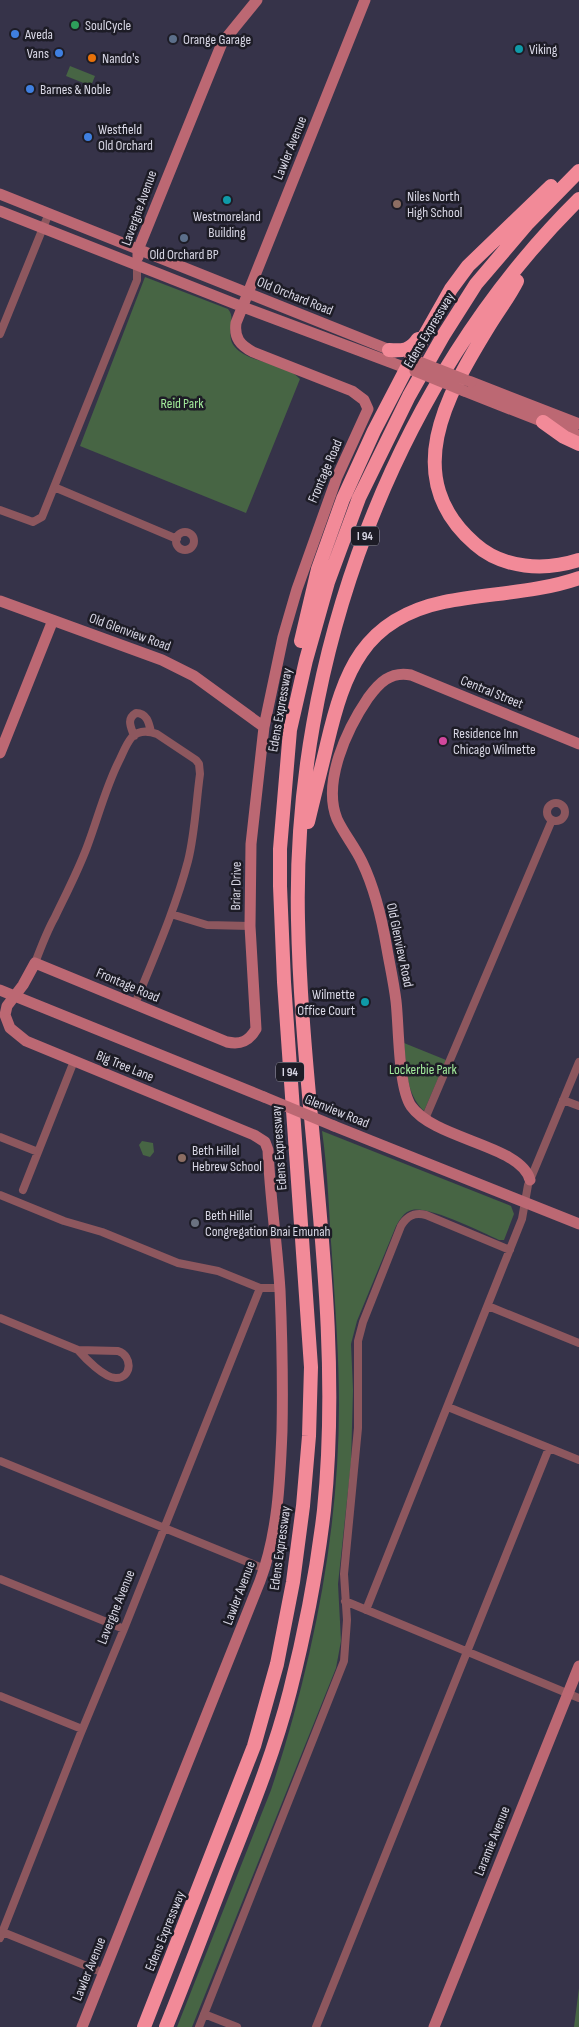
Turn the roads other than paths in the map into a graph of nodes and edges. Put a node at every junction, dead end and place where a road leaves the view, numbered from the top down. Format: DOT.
graph roads {
  1 [pos="257,0"];
  2 [pos="366,0"];
  3 [pos="579,169"];
  4 [pos="0,194"];
  5 [pos="579,199"];
  6 [pos="0,212"];
  7 [pos="49,213"];
  8 [pos="43,228"];
  9 [pos="138,250"];
  10 [pos="531,252"];
  11 [pos="137,266"];
  12 [pos="452,289"];
  13 [pos="248,293"];
  14 [pos="243,307"];
  15 [pos="0,334"];
  16 [pos="389,350"];
  17 [pos="413,365"];
  18 [pos="467,386"];
  19 [pos="543,422"];
  20 [pos="579,424"];
  21 [pos="579,436"];
  22 [pos="579,444"];
  23 [pos="54,487"];
  24 [pos="0,510"];
  25 [pos="177,538"];
  26 [pos="579,560"];
  27 [pos="579,578"];
  28 [pos="0,601"];
  29 [pos="53,620"];
  30 [pos="393,674"];
  31 [pos="264,727"];
  32 [pos="290,730"];
  33 [pos="152,732"];
  34 [pos="137,734"];
  35 [pos="3,737"];
  36 [pos="579,744"];
  37 [pos="0,753"];
  38 [pos="552,820"];
  39 [pos="299,857"];
  40 [pos="171,914"];
  41 [pos="250,926"];
  42 [pos="35,963"];
  43 [pos="0,990"];
  44 [pos="15,996"];
  45 [pos="135,1004"];
  46 [pos="245,1042"];
  47 [pos="74,1061"];
  48 [pos="579,1062"];
  49 [pos="563,1100"];
  50 [pos="579,1106"];
  51 [pos="425,1120"];
  52 [pos="0,1137"];
  53 [pos="265,1142"];
  54 [pos="38,1152"];
  55 [pos="530,1180"];
  56 [pos="23,1190"];
  57 [pos="0,1195"];
  58 [pos="525,1203"];
  59 [pos="579,1224"];
  60 [pos="510,1250"];
  61 [pos="260,1288"];
  62 [pos="280,1288"];
  63 [pos="488,1306"];
  64 [pos="0,1318"];
  65 [pos="579,1343"];
  66 [pos="78,1350"];
  67 [pos="448,1407"];
  68 [pos="549,1448"];
  69 [pos="579,1460"];
  70 [pos="0,1461"];
  71 [pos="164,1528"];
  72 [pos="265,1569"];
  73 [pos="0,1579"];
  74 [pos="345,1601"];
  75 [pos="366,1610"];
  76 [pos="124,1629"];
  77 [pos="468,1652"];
  78 [pos="579,1666"];
  79 [pos="568,1694"];
  80 [pos="0,1696"];
  81 [pos="579,1698"];
  82 [pos="82,1729"];
  83 [pos="1,1934"];
  84 [pos="104,1973"];
  85 [pos="204,2014"];
  86 [pos="82,2027"];
  87 [pos="144,2027"];
  88 [pos="166,2027"];
  89 [pos="198,2027"];
  90 [pos="237,2027"];
  91 [pos="316,2027"];
  92 [pos="434,2027"];
  1 -- 9 [label="street, Lavergne Avenue"];
  2 -- 13 [label="street, Lawler Avenue"];
  3 -- 12 [label="highway"];
  3 -- 32 [label="highway, Edens Expressway / I 94"];
  4 -- 7 [label="street, Old Orchard Road"];
  5 -- 10 [label="highway, I 94"];
  6 -- 8 [label="street, Old Orchard Road"];
  7 -- 8 [label="street"];
  7 -- 9 [label="street, Old Orchard Road"];
  8 -- 11 [label="street, Old Orchard Road"];
  8 -- 15 [label="street"];
  9 -- 11 [label="street, Lavergne Avenue"];
  9 -- 13 [label="street, Old Orchard Road"];
  10 -- 26 [label="highway"];
  10 -- 39 [label="highway, I 94"];
  11 -- 14 [label="street, Old Orchard Road"];
  11 -- 23 [label="street, Lavergne Avenue"];
  12 -- 16 [label="highway"];
  12 -- 17 [label="highway"];
  13 -- 14 [label="street, Lawler Avenue"];
  13 -- 16 [label="street, Old Orchard Road"];
  14 -- 17 [label="street, Old Orchard Road"];
  14 -- 31 [label="street, Frontage Road"];
  16 -- 17 [label="street, Old Orchard Road"];
  17 -- 18 [label="street, Old Orchard Road, bridge"];
  17 -- 32 [label="highway"];
  18 -- 19 [label="street, Old Orchard Road"];
  18 -- 20 [label="street, Old Orchard Road"];
  19 -- 21 [label="street, Old Orchard Road"];
  19 -- 22 [label="highway"];
  23 -- 24 [label="street, Lavergne Avenue"];
  23 -- 25 [label="street"];
  27 -- 39 [label="highway"];
  28 -- 29 [label="street, Old Glenview Road"];
  29 -- 31 [label="street, Old Glenview Road"];
  29 -- 35 [label="street"];
  30 -- 36 [label="street, Central Street"];
  30 -- 51 [label="street, Old Glenview Road"];
  31 -- 41 [label="street, Briar Drive"];
  32 -- 87 [label="highway, Edens Expressway / I 94"];
  33 -- 34 [label="street"];
  33 -- 34 [label="street"];
  33 -- 40 [label="street"];
  34 -- 42 [label="street"];
  35 -- 37 [label="street"];
  38 -- 51 [label="street"];
  39 -- 88 [label="highway, I 94"];
  40 -- 41 [label="street"];
  40 -- 45 [label="street"];
  41 -- 46 [label="street, Briar Drive"];
  42 -- 44 [label="street"];
  42 -- 45 [label="street, Frontage Road"];
  43 -- 44 [label="street, Glenview Road"];
  44 -- 47 [label="street, Big Tree Lane"];
  44 -- 58 [label="street, Glenview Road, bridge"];
  45 -- 46 [label="street, Frontage Road"];
  47 -- 53 [label="street, Big Tree Lane"];
  47 -- 54 [label="street"];
  48 -- 49 [label="street"];
  49 -- 50 [label="street"];
  49 -- 55 [label="street"];
  51 -- 55 [label="street, Old Glenview Road"];
  52 -- 54 [label="street"];
  53 -- 62 [label="street, Lawler Avenue"];
  54 -- 56 [label="street"];
  55 -- 58 [label="street"];
  57 -- 61 [label="street"];
  58 -- 59 [label="street, Glenview Road"];
  58 -- 60 [label="street"];
  60 -- 63 [label="street"];
  60 -- 74 [label="street"];
  61 -- 62 [label="street"];
  61 -- 71 [label="street, Lavergne Avenue"];
  62 -- 72 [label="street, Lawler Avenue"];
  63 -- 65 [label="street"];
  63 -- 67 [label="street"];
  64 -- 66 [label="street"];
  66 -- 66 [label="street"];
  67 -- 68 [label="street"];
  67 -- 75 [label="street"];
  68 -- 69 [label="street"];
  68 -- 77 [label="street"];
  70 -- 71 [label="street"];
  71 -- 72 [label="street"];
  71 -- 76 [label="street, Lavergne Avenue"];
  72 -- 84 [label="street, Lawler Avenue"];
  73 -- 76 [label="street"];
  74 -- 75 [label="street"];
  74 -- 85 [label="street"];
  75 -- 77 [label="street"];
  76 -- 82 [label="street, Lavergne Avenue"];
  77 -- 79 [label="street"];
  77 -- 91 [label="street"];
  78 -- 79 [label="street, Laramie Avenue"];
  79 -- 81 [label="street"];
  79 -- 92 [label="street, Laramie Avenue"];
  80 -- 82 [label="street"];
  82 -- 83 [label="street, Lavergne Avenue"];
  83 -- 84 [label="street"];
  84 -- 86 [label="street, Lawler Avenue"];
  85 -- 89 [label="street"];
  85 -- 90 [label="street"];
}
